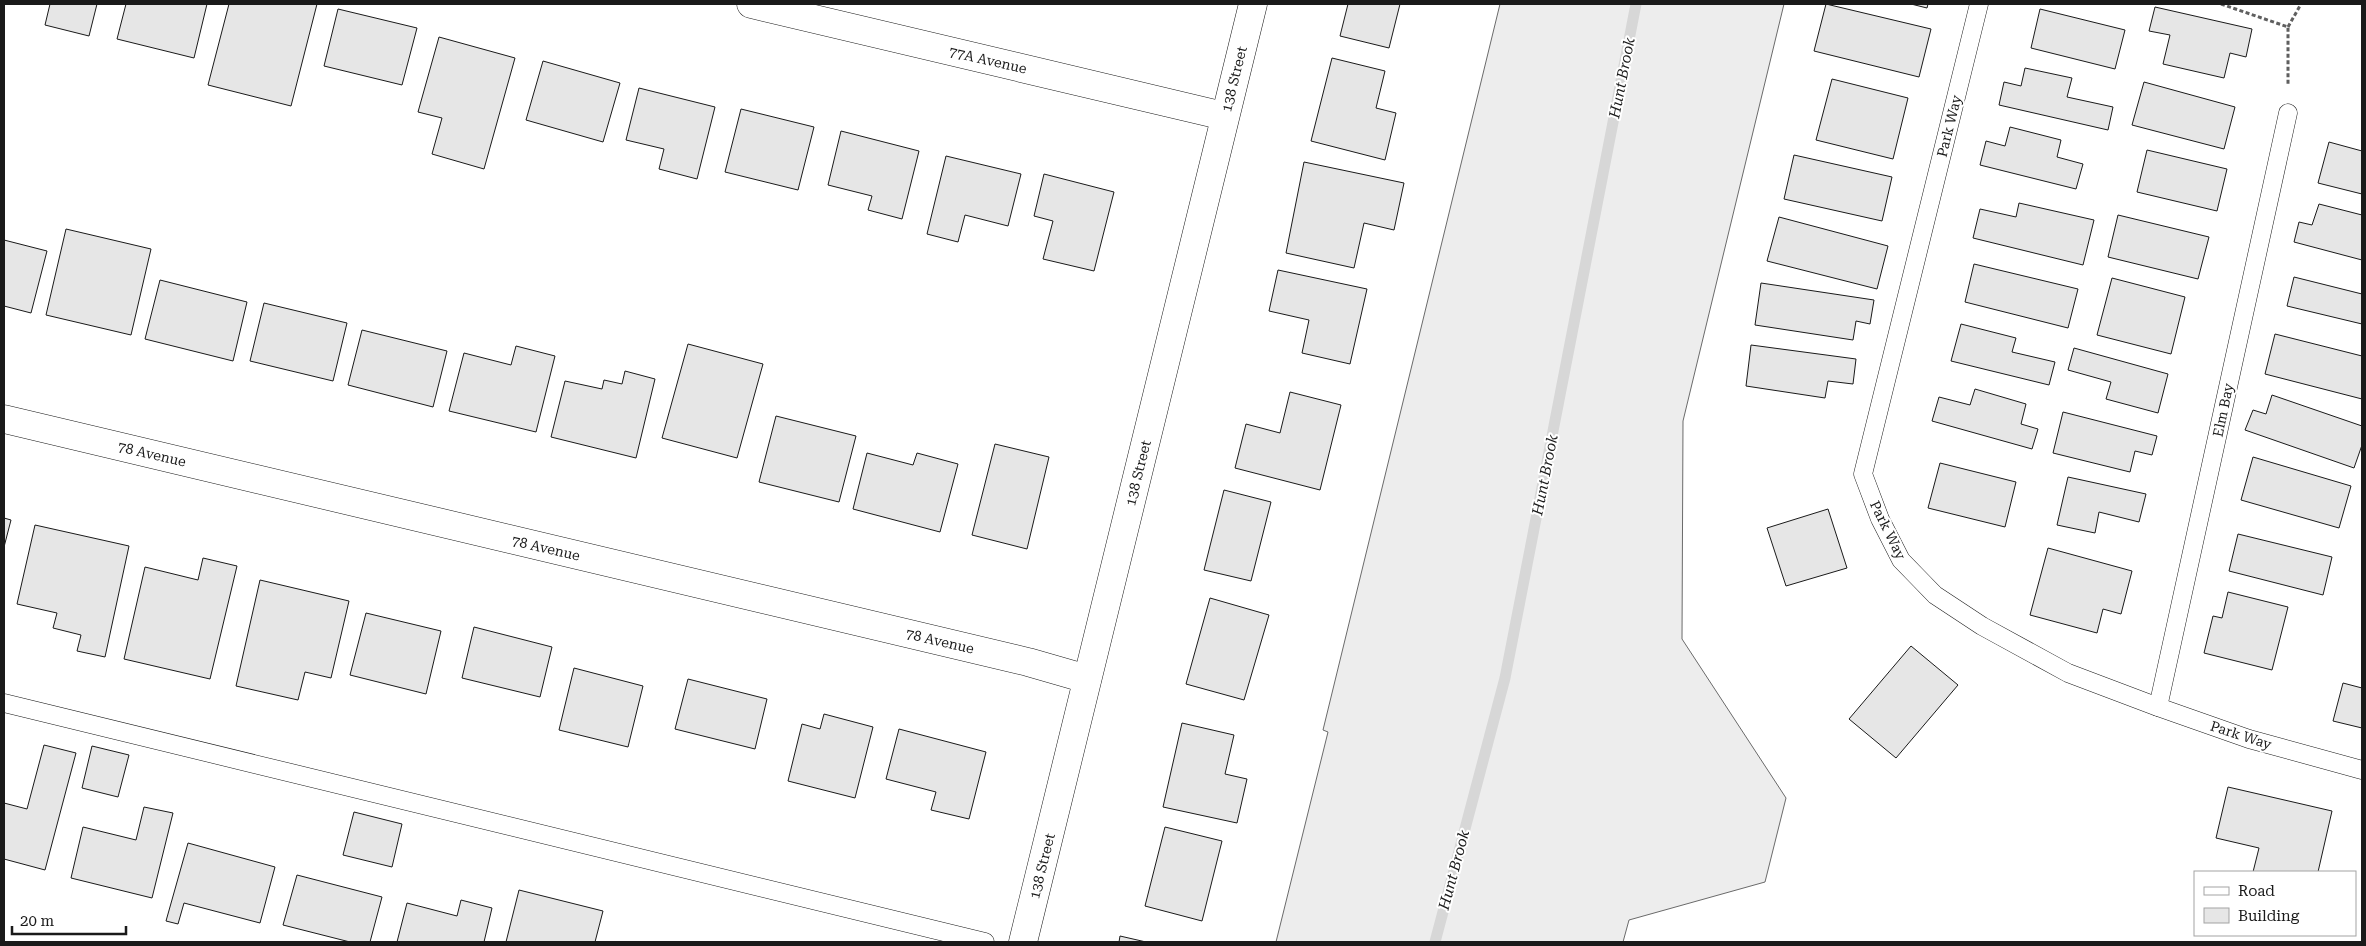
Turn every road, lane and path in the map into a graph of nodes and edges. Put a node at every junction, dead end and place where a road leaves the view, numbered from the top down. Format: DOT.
graph roads {
  1 [pos="751,4"];
  2 [pos="1253,4"];
  3 [pos="1979,4"];
  4 [pos="2221,4"];
  5 [pos="2300,4"];
  6 [pos="2288,27"];
  7 [pos="2288,113"];
  8 [pos="1224,116"];
  9 [pos="4,419"];
  10 [pos="1088,678"];
  11 [pos="4,703"];
  12 [pos="2158,707"];
  13 [pos="2362,770"];
  14 [pos="985,942"];
  15 [pos="1023,942"];
  1 -- 8 [label="street, 77A Avenue"];
  2 -- 8 [label="street, 138 Street"];
  3 -- 12 [label="lane, Park Way"];
  4 -- 6 [label="path"];
  5 -- 6 [label="path"];
  6 -- 7 [label="path"];
  7 -- 12 [label="lane, Elm Bay"];
  8 -- 10 [label="street, 138 Street"];
  9 -- 10 [label="street, 78 Avenue"];
  10 -- 15 [label="street, 138 Street"];
  11 -- 14 [label="lane"];
  12 -- 13 [label="lane, Park Way"];
}
